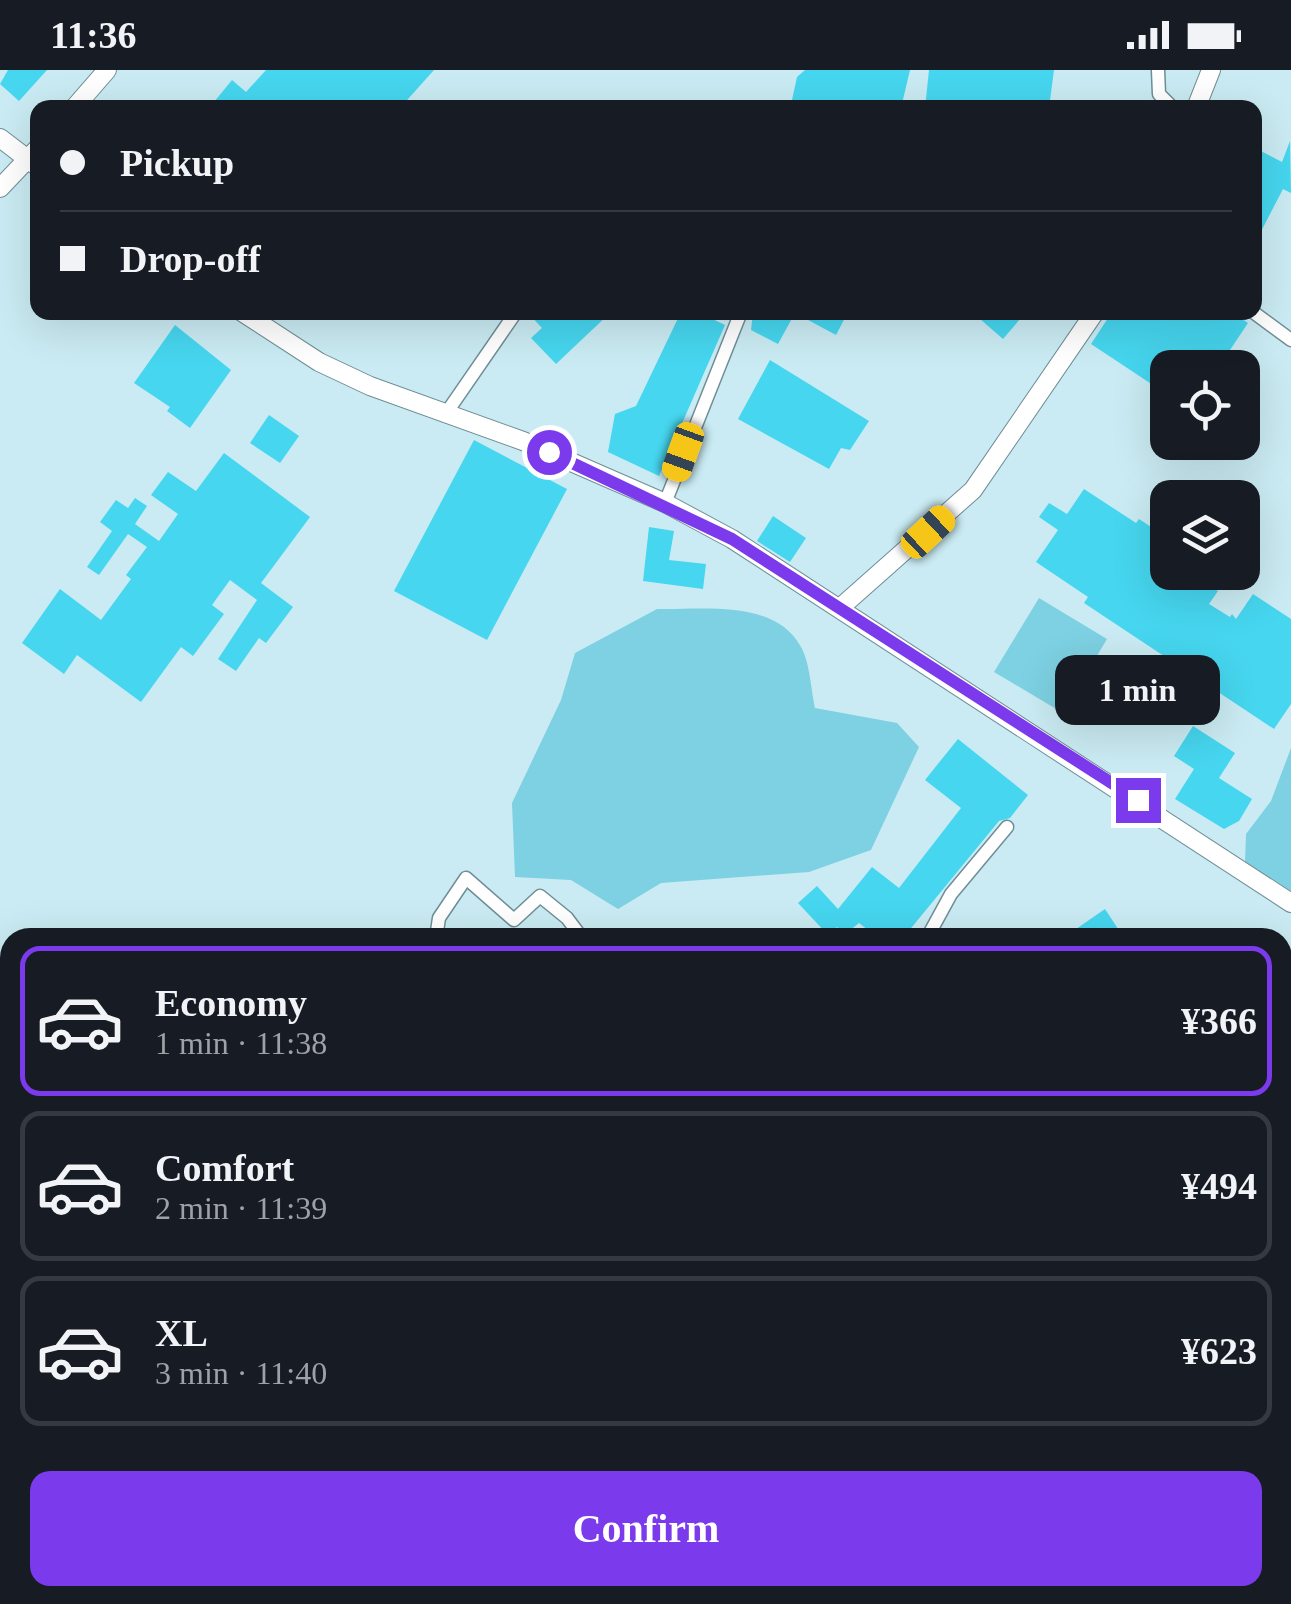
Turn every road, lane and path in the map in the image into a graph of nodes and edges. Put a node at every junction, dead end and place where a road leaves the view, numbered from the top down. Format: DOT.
graph roads {
  1 [pos="108,70"];
  2 [pos="1158,70"];
  3 [pos="1211,70"];
  4 [pos="81,100"];
  5 [pos="1166,100"];
  6 [pos="1199,100"];
  7 [pos="0,138"];
  8 [pos="30,156"];
  9 [pos="30,162"];
  10 [pos="0,188"];
  11 [pos="1262,319"];
  12 [pos="254,320"];
  13 [pos="511,320"];
  14 [pos="738,320"];
  15 [pos="1090,320"];
  16 [pos="1291,340"];
  17 [pos="448,412"];
  18 [pos="664,503"];
  19 [pos="841,607"];
  20 [pos="1006,827"];
  21 [pos="1291,903"];
  22 [pos="438,928"];
  23 [pos="575,928"];
  24 [pos="932,928"];
  1 -- 4 [label="street"];
  2 -- 5 [label="street"];
  3 -- 6 [label="street"];
  7 -- 8 [label="street"];
  9 -- 10 [label="street"];
  11 -- 16 [label="street"];
  12 -- 17 [label="street"];
  13 -- 17 [label="street"];
  14 -- 18 [label="street"];
  15 -- 19 [label="street"];
  17 -- 18 [label="street"];
  18 -- 19 [label="street"];
  19 -- 21 [label="street"];
  20 -- 24 [label="street"];
  22 -- 23 [label="street"];
}
